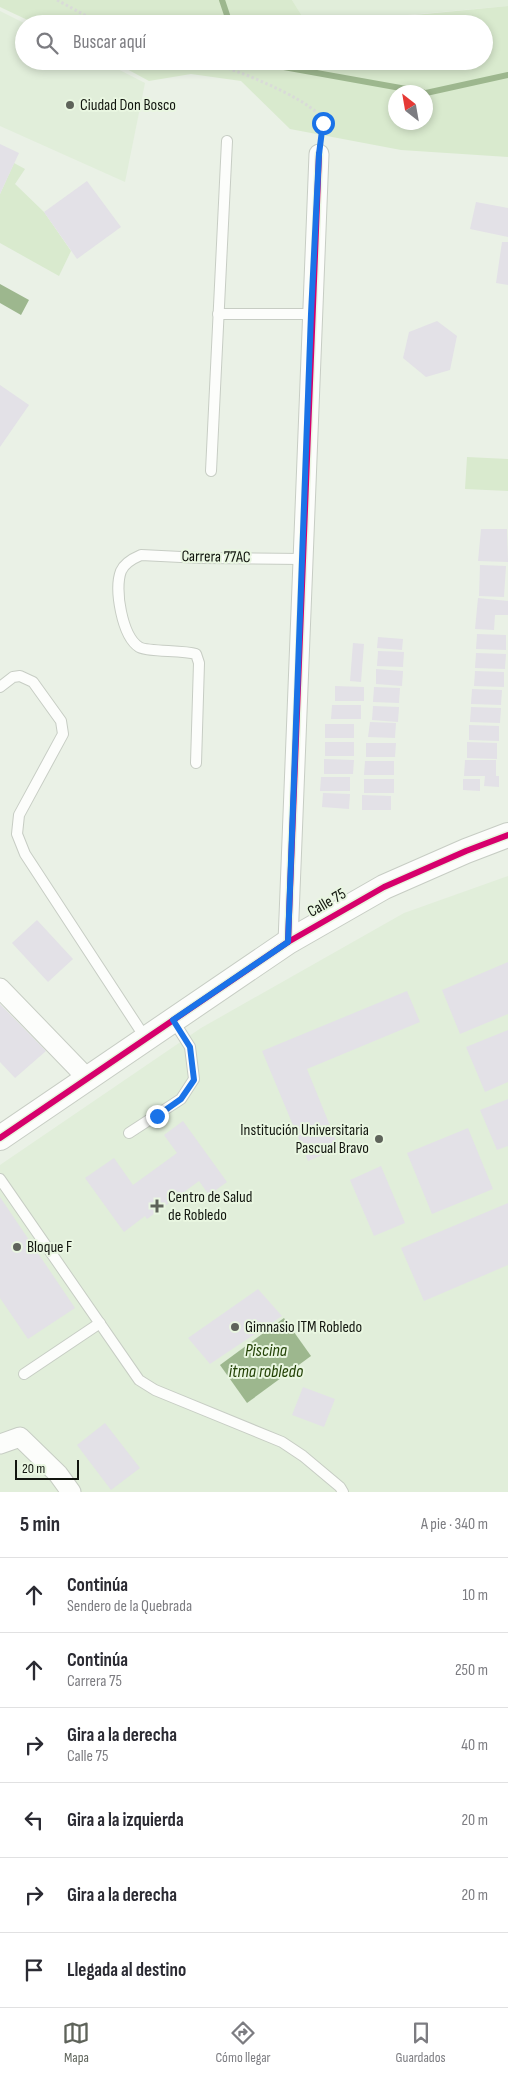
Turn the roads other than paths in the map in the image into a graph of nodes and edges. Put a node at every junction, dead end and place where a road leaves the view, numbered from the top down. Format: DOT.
graph roads {
  1 [pos="226,141"];
  2 [pos="319,154"];
  3 [pos="218,314"];
  4 [pos="311,314"];
  5 [pos="211,471"];
  6 [pos="302,559"];
  7 [pos="0,687"];
  8 [pos="196,763"];
  9 [pos="508,835"];
  10 [pos="288,942"];
  11 [pos="0,988"];
  12 [pos="173,1020"];
  13 [pos="146,1039"];
  14 [pos="87,1078"];
  15 [pos="130,1133"];
  16 [pos="0,1138"];
  17 [pos="0,1179"];
  18 [pos="100,1323"];
  19 [pos="24,1374"];
  20 [pos="0,1444"];
  21 [pos="71,1492"];
  22 [pos="343,1492"];
  1 -- 3 [label="lane"];
  2 -- 4 [label="street"];
  3 -- 4 [label="lane"];
  3 -- 5 [label="lane"];
  4 -- 6 [label="street"];
  6 -- 8 [label="lane, Carrera 77AC"];
  6 -- 10 [label="street"];
  7 -- 13 [label="lane"];
  9 -- 10 [label="street, Calle 75"];
  10 -- 12 [label="street, Calle 75"];
  11 -- 14 [label="street"];
  12 -- 13 [label="street, Calle 75"];
  12 -- 15 [label="lane"];
  13 -- 14 [label="street, Calle 75"];
  14 -- 16 [label="street, Calle 75"];
  17 -- 18 [label="lane"];
  18 -- 19 [label="lane"];
  18 -- 22 [label="lane"];
  20 -- 21 [label="street"];
}
